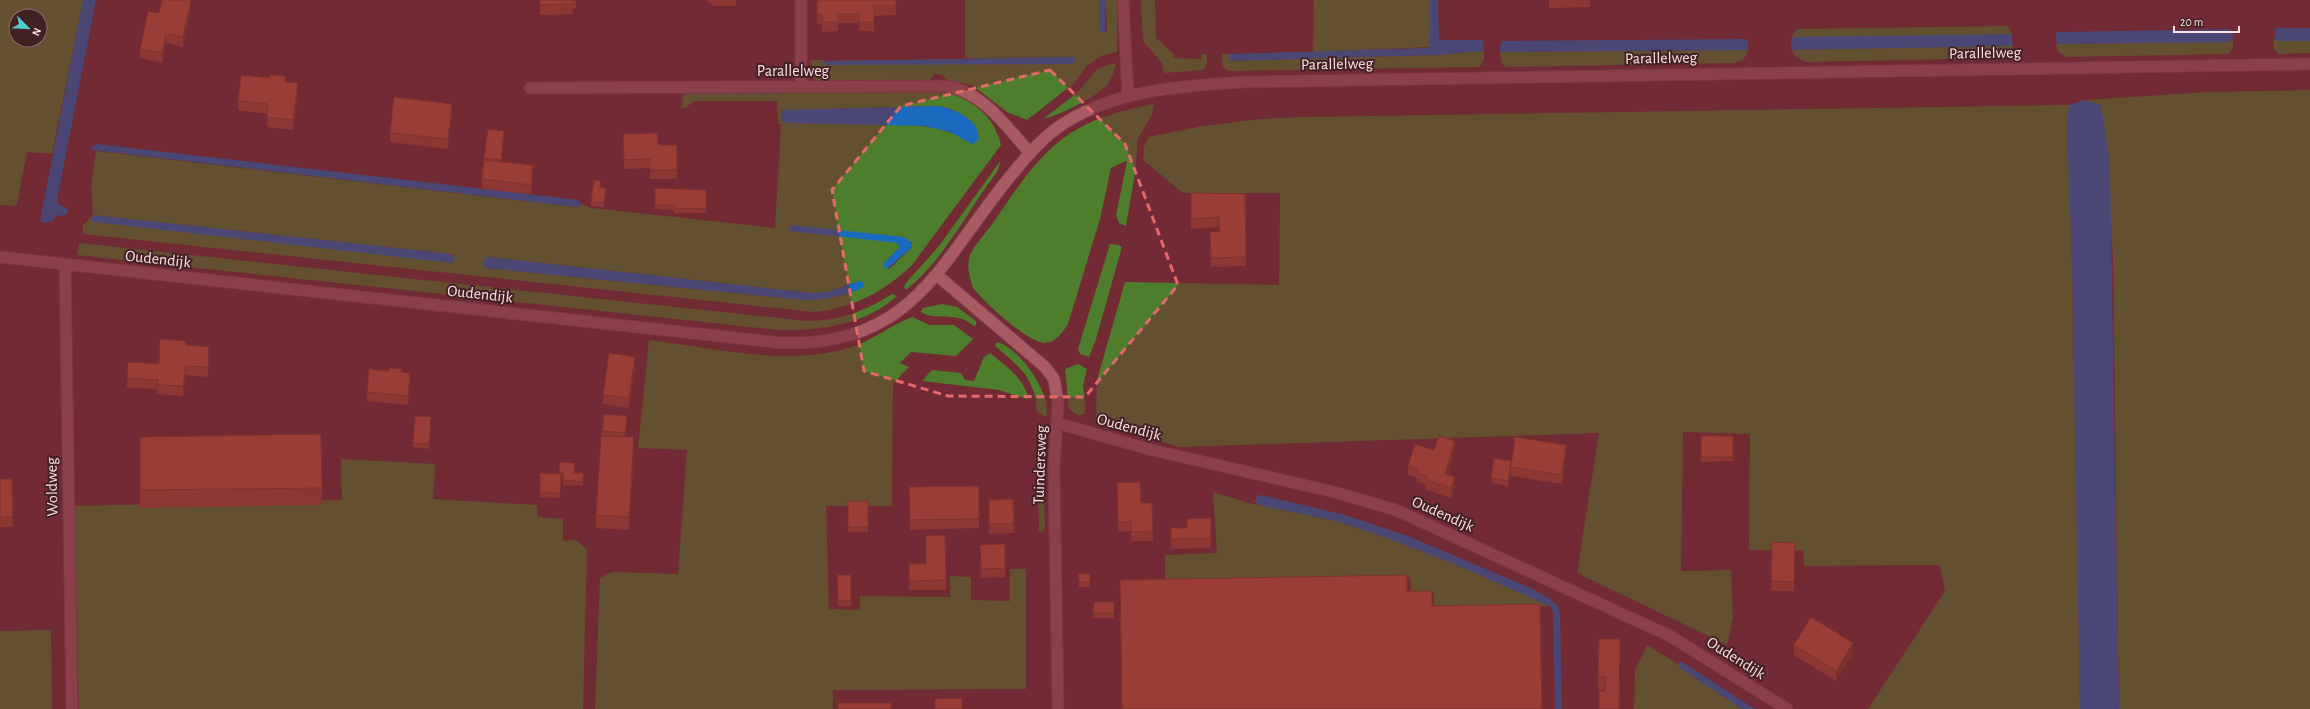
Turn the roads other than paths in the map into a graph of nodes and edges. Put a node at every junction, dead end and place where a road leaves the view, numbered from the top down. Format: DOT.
graph roads {
  1 [pos="801,0"];
  2 [pos="1123,0"];
  3 [pos="2310,64"];
  4 [pos="801,87"];
  5 [pos="530,88"];
  6 [pos="1128,96"];
  7 [pos="1030,153"];
  8 [pos="0,257"];
  9 [pos="65,264"];
  10 [pos="938,276"];
  11 [pos="1057,423"];
  12 [pos="72,709"];
  13 [pos="1058,709"];
  14 [pos="1787,709"];
  1 -- 4 [label="street"];
  2 -- 6 [label="street"];
  3 -- 6 [label="street, Parallelweg"];
  4 -- 5 [label="street, Parallelweg"];
  4 -- 7 [label="street, Parallelweg"];
  6 -- 7 [label="street, Parallelweg"];
  7 -- 10 [label="street, Parallelweg"];
  8 -- 9 [label="street, Oudendijk"];
  9 -- 10 [label="street, Oudendijk"];
  9 -- 12 [label="street, Woldweg"];
  10 -- 11 [label="street, Tuindersweg"];
  11 -- 13 [label="street, Tuindersweg"];
  11 -- 14 [label="street, Oudendijk"];
}
